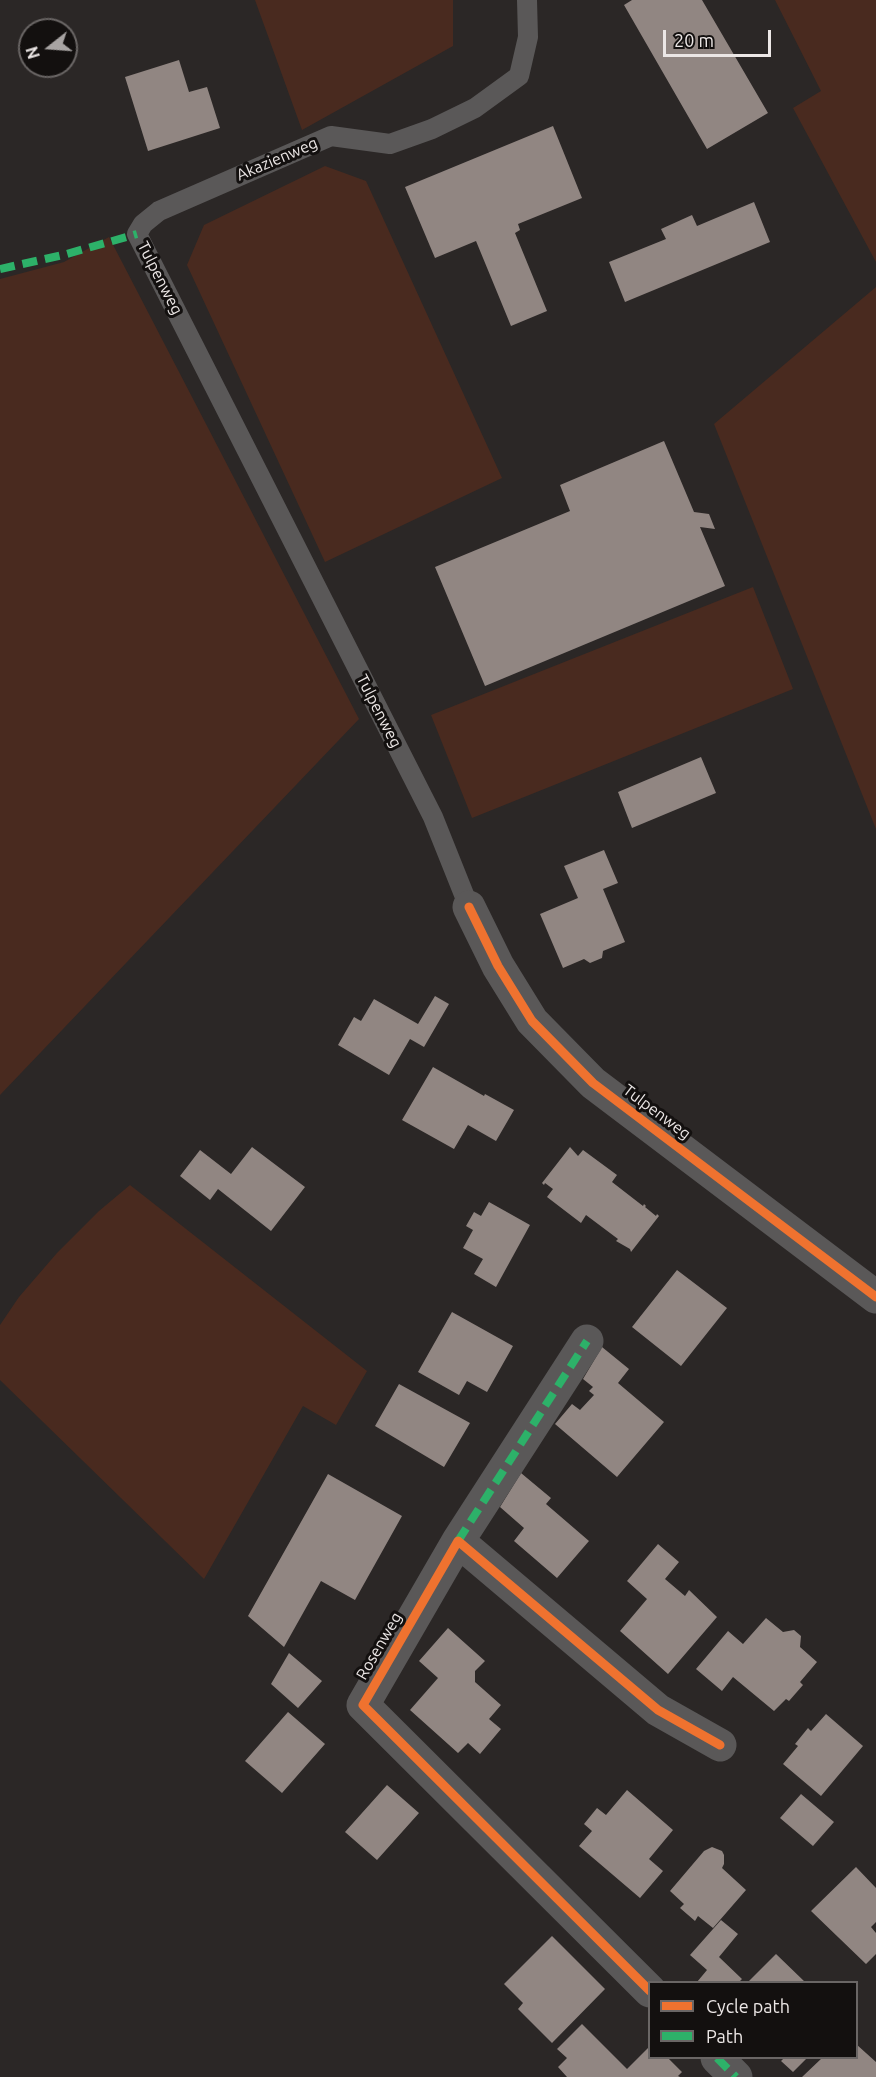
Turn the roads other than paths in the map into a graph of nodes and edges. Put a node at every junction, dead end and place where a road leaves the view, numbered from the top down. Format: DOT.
graph roads {
  1 [pos="526,0"];
  2 [pos="137,234"];
  3 [pos="469,907"];
  4 [pos="876,1296"];
  5 [pos="587,1341"];
  6 [pos="458,1541"];
  7 [pos="720,1745"];
  8 [pos="648,1989"];
  9 [pos="718,2059"];
  10 [pos="736,2077"];
  1 -- 2 [label="lane, Akazienweg"];
  2 -- 3 [label="lane, Tulpenweg"];
  3 -- 4 [label="street, Tulpenweg"];
  5 -- 6 [label="street, Rosenweg"];
  6 -- 7 [label="street"];
  6 -- 8 [label="street, Rosenweg"];
  9 -- 10 [label="street"];
}
